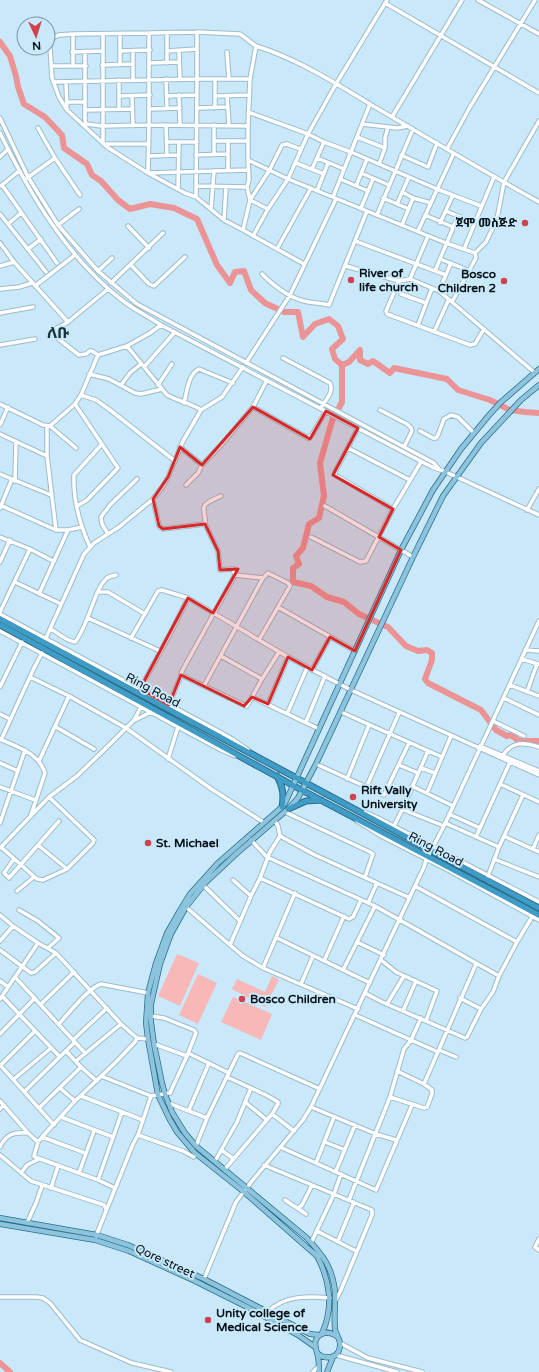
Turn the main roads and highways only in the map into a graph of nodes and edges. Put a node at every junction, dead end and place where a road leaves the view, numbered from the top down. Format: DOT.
graph roads {
  1 [pos="539,369"];
  2 [pos="539,385"];
  3 [pos="0,620"];
  4 [pos="0,625"];
  5 [pos="277,775"];
  6 [pos="298,778"];
  7 [pos="306,783"];
  8 [pos="294,786"];
  9 [pos="303,790"];
  10 [pos="325,801"];
  11 [pos="282,806"];
  12 [pos="286,811"];
  13 [pos="429,853"];
  14 [pos="193,896"];
  15 [pos="539,908"];
  16 [pos="539,915"];
  17 [pos="0,1218"];
  18 [pos="0,1224"];
  19 [pos="96,1237"];
  20 [pos="321,1334"];
  21 [pos="337,1336"];
  22 [pos="315,1346"];
  23 [pos="317,1353"];
  24 [pos="335,1356"];
  25 [pos="319,1372"];
  26 [pos="327,1372"];
  1 -- 6 [label="main road"];
  2 -- 7 [label="main road"];
  3 -- 6 [label="highway, Ring Road"];
  4 -- 5 [label="highway, Ring Road"];
  5 -- 8 [label="highway, Ring Road"];
  5 -- 11 [label="highway"];
  6 -- 7 [label="highway, Ring Road"];
  6 -- 8 [label="main road"];
  7 -- 9 [label="main road"];
  7 -- 13 [label="highway, Ring Road"];
  8 -- 9 [label="highway, Ring Road"];
  8 -- 11 [label="main road"];
  9 -- 10 [label="highway, Ring Road"];
  9 -- 12 [label="main road"];
  10 -- 12 [label="highway"];
  10 -- 13 [label="highway, Ring Road"];
  11 -- 14 [label="main road"];
  12 -- 14 [label="main road"];
  13 -- 15 [label="highway, Ring Road"];
  13 -- 16 [label="highway, Ring Road"];
  14 -- 20 [label="main road"];
  14 -- 21 [label="main road"];
  17 -- 19 [label="main road, Qore street"];
  18 -- 19 [label="main road, Qore street"];
  19 -- 20 [label="main road, Qore street"];
  19 -- 22 [label="main road, Qore street"];
  20 -- 21 [label="main road"];
  20 -- 22 [label="main road"];
  21 -- 24 [label="main road"];
  22 -- 23 [label="main road"];
  23 -- 24 [label="main road"];
  23 -- 25 [label="main road"];
  24 -- 26 [label="main road"];
}
